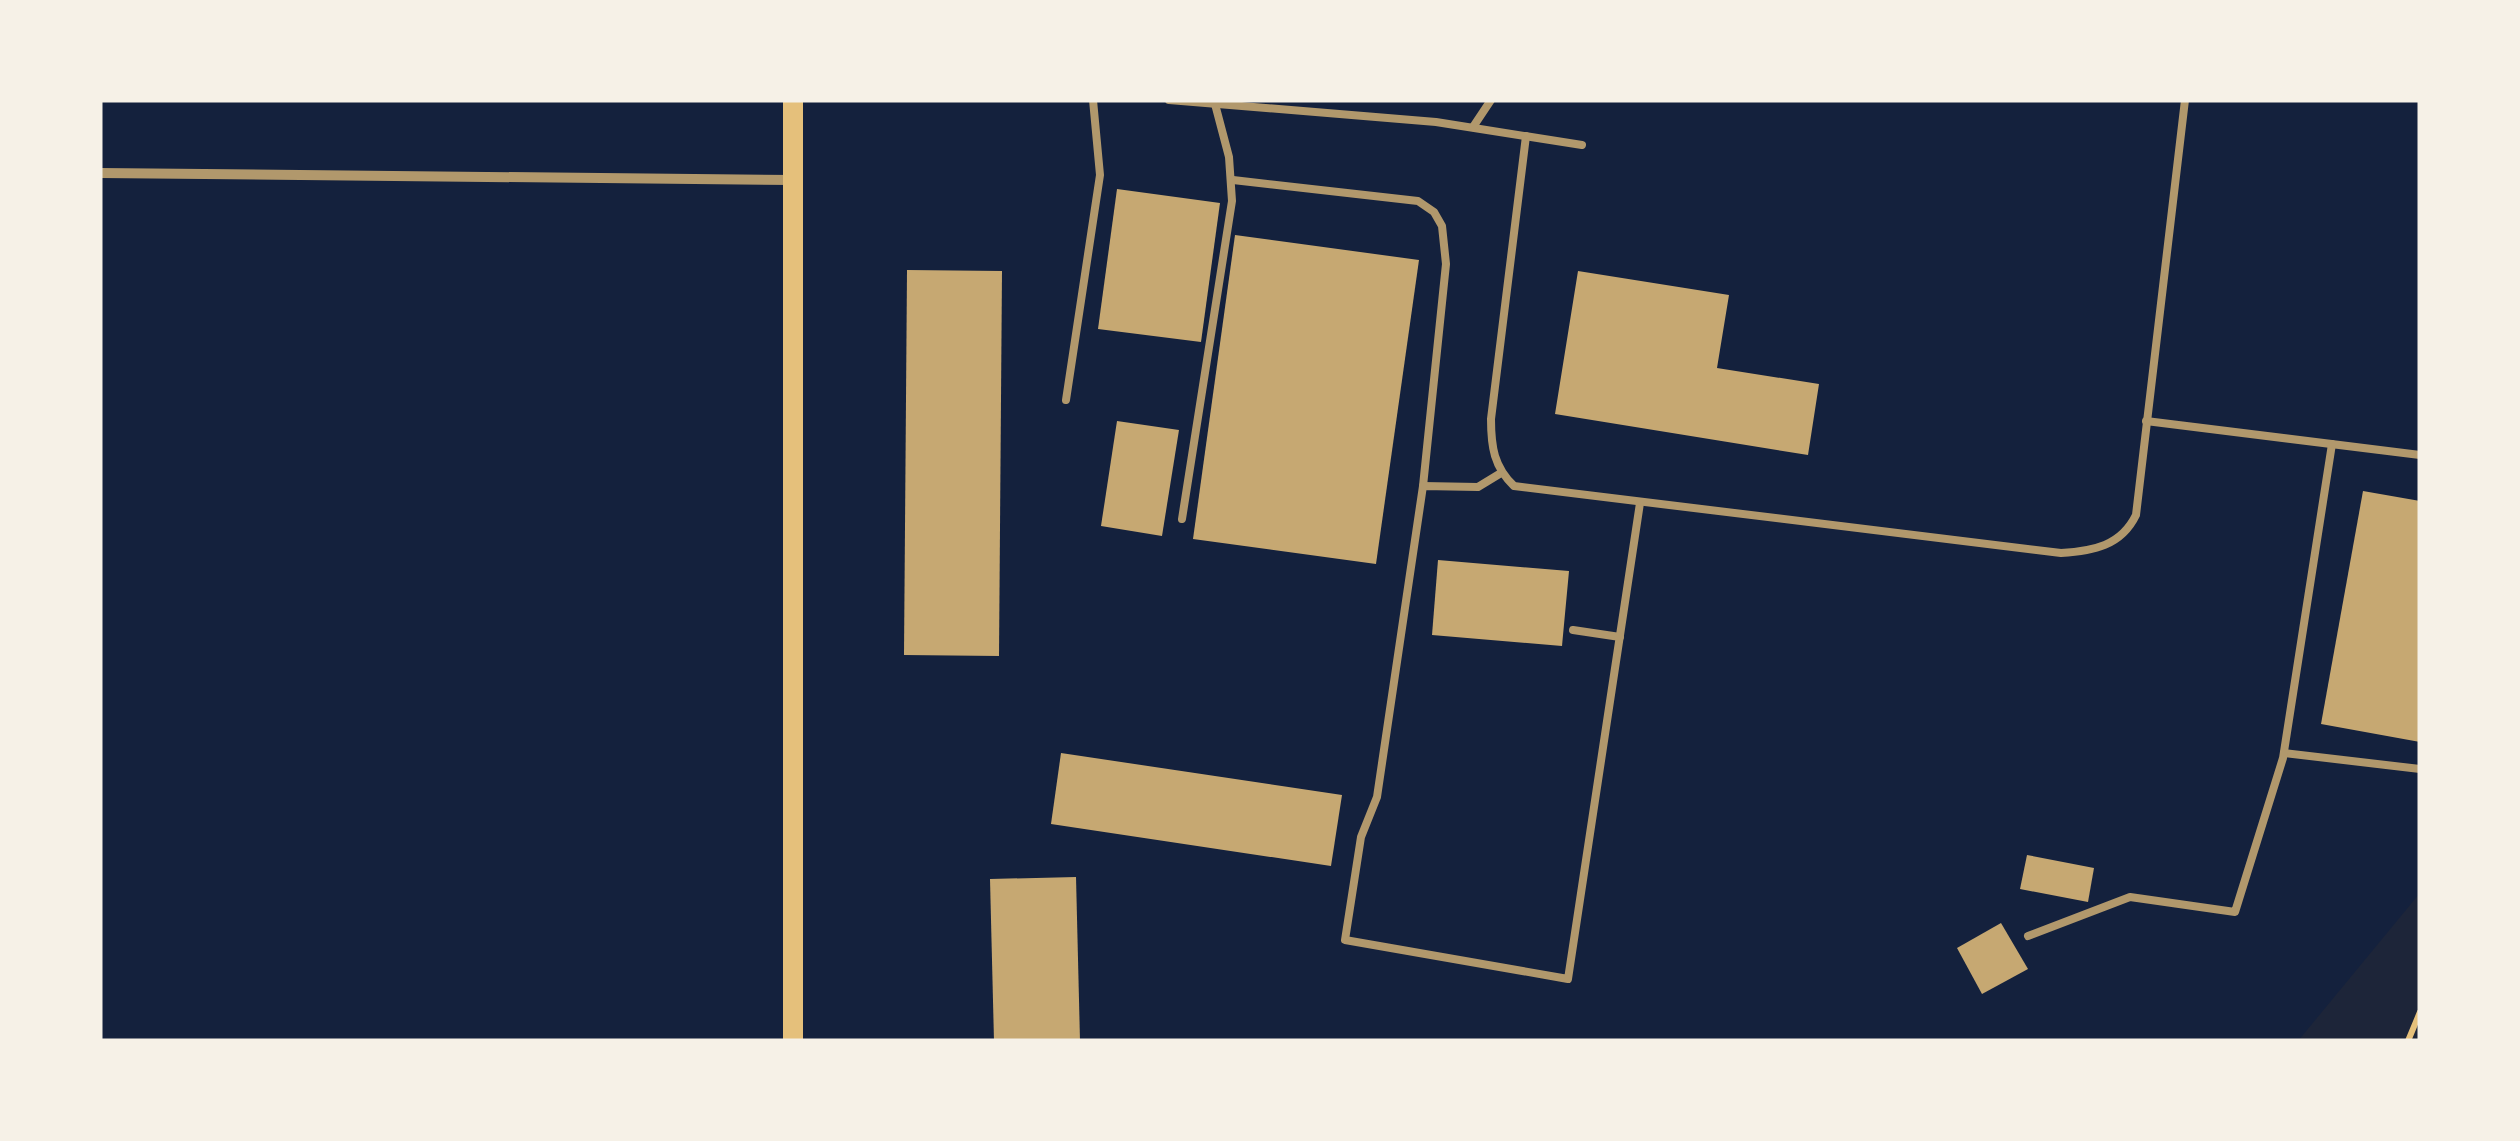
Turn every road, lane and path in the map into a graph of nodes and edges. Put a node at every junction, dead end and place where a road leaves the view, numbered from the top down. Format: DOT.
graph roads {
  1 [pos="793,100"];
  2 [pos="1093,100"];
  3 [pos="1169,100"];
  4 [pos="1491,100"];
  5 [pos="2185,100"];
  6 [pos="1215,104"];
  7 [pos="1472,127"];
  8 [pos="1526,136"];
  9 [pos="1582,145"];
  10 [pos="100,173"];
  11 [pos="793,180"];
  12 [pos="1233,180"];
  13 [pos="1066,400"];
  14 [pos="2146,420"];
  15 [pos="2332,444"];
  16 [pos="2420,455"];
  17 [pos="1501,473"];
  18 [pos="1423,486"];
  19 [pos="1640,503"];
  20 [pos="1182,519"];
  21 [pos="1573,630"];
  22 [pos="1620,637"];
  23 [pos="2284,753"];
  24 [pos="2420,768"];
  25 [pos="2028,936"];
  26 [pos="2420,1012"];
  27 [pos="794,1041"];
  28 [pos="2408,1041"];
  1 -- 11 [label="main road"];
  2 -- 13 [label="lane"];
  3 -- 6 [label="lane"];
  4 -- 7 [label="lane"];
  5 -- 14 [label="lane"];
  6 -- 7 [label="lane"];
  6 -- 12 [label="lane"];
  7 -- 8 [label="lane"];
  8 -- 9 [label="lane"];
  8 -- 17 [label="lane"];
  10 -- 11 [label="street"];
  11 -- 27 [label="main road"];
  12 -- 18 [label="lane"];
  12 -- 20 [label="lane"];
  14 -- 15 [label="lane"];
  14 -- 19 [label="lane"];
  15 -- 16 [label="lane"];
  15 -- 23 [label="lane"];
  17 -- 18 [label="lane"];
  17 -- 19 [label="lane"];
  18 -- 22 [label="lane"];
  19 -- 22 [label="lane"];
  21 -- 22 [label="lane"];
  23 -- 24 [label="lane"];
  23 -- 25 [label="lane"];
  26 -- 28 [label="path"];
}
